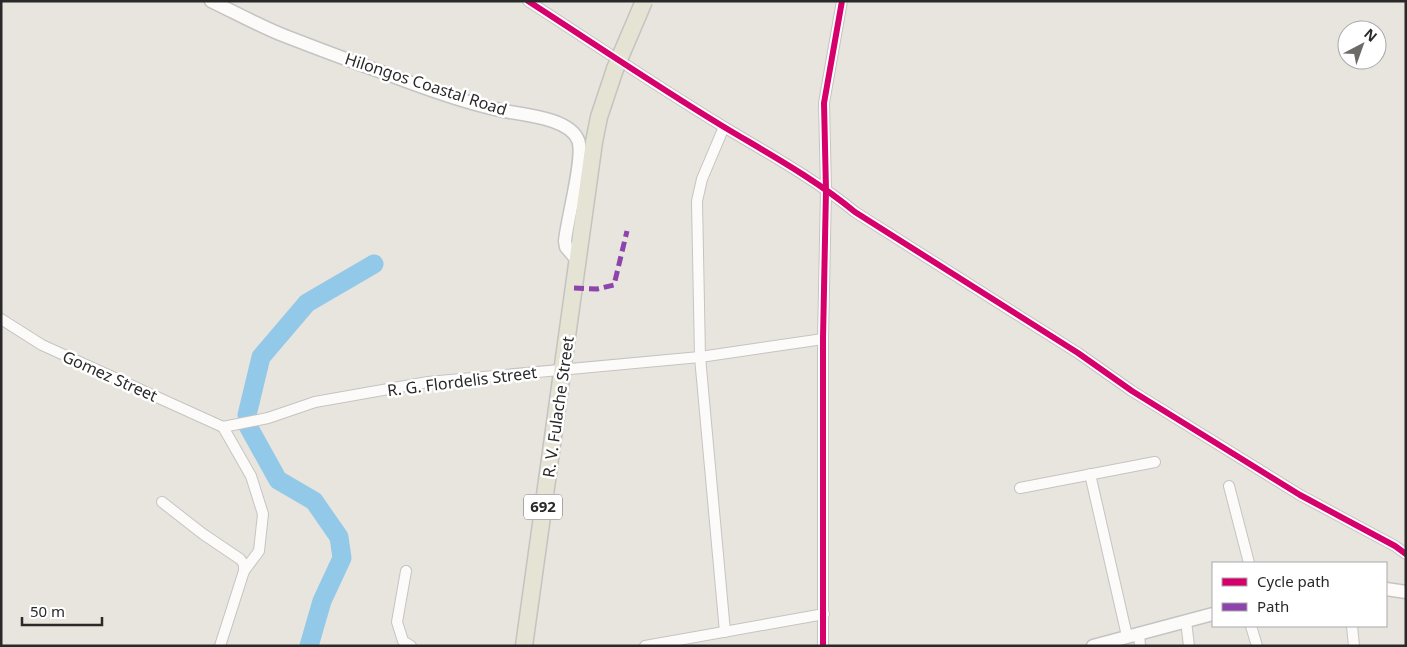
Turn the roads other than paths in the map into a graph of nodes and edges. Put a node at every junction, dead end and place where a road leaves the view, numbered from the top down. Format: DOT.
graph roads {
  1 [pos="211,1"];
  2 [pos="528,1"];
  3 [pos="644,1"];
  4 [pos="842,1"];
  5 [pos="724,127"];
  6 [pos="826,190"];
  7 [pos="578,258"];
  8 [pos="1,319"];
  9 [pos="823,339"];
  10 [pos="700,357"];
  11 [pos="563,369"];
  12 [pos="223,427"];
  13 [pos="1155,462"];
  14 [pos="1090,474"];
  15 [pos="1229,486"];
  16 [pos="1020,488"];
  17 [pos="162,502"];
  18 [pos="1406,554"];
  19 [pos="1249,562"];
  20 [pos="406,570"];
  21 [pos="244,571"];
  22 [pos="1387,589"];
  23 [pos="1406,592"];
  24 [pos="824,614"];
  25 [pos="1212,614"];
  26 [pos="1186,621"];
  27 [pos="1252,627"];
  28 [pos="1352,627"];
  29 [pos="725,632"];
  30 [pos="1135,638"];
  31 [pos="220,646"];
  32 [pos="412,646"];
  33 [pos="524,646"];
  34 [pos="646,646"];
  35 [pos="824,646"];
  36 [pos="1093,646"];
  37 [pos="1189,646"];
  38 [pos="1257,646"];
  39 [pos="1354,646"];
  1 -- 7 [label="street, Hilongos Coastal Road"];
  2 -- 5 [label="street"];
  3 -- 7 [label="main road, 692, bridge"];
  4 -- 6 [label="street"];
  5 -- 6 [label="street"];
  5 -- 10 [label="street"];
  6 -- 9 [label="street"];
  6 -- 18 [label="street"];
  7 -- 11 [label="main road, R. V. Fulache Street / 692"];
  8 -- 12 [label="street, Gomez Street"];
  9 -- 10 [label="street, R. G. Flordelis Street"];
  9 -- 24 [label="street"];
  10 -- 11 [label="street, R. G. Flordelis Street"];
  10 -- 29 [label="street"];
  11 -- 12 [label="street, R. G. Flordelis Street"];
  11 -- 33 [label="main road, R. V. Fulache Street / 692"];
  12 -- 21 [label="street"];
  13 -- 14 [label="street"];
  14 -- 16 [label="street"];
  14 -- 30 [label="street"];
  15 -- 19 [label="street"];
  17 -- 21 [label="street"];
  20 -- 32 [label="street"];
  21 -- 31 [label="street"];
  22 -- 23 [label="street"];
  24 -- 29 [label="street"];
  24 -- 35 [label="street"];
  25 -- 26 [label="street"];
  26 -- 30 [label="street"];
  26 -- 37 [label="street"];
  27 -- 38 [label="street"];
  28 -- 39 [label="street"];
  29 -- 34 [label="street"];
  30 -- 36 [label="street"];
}
